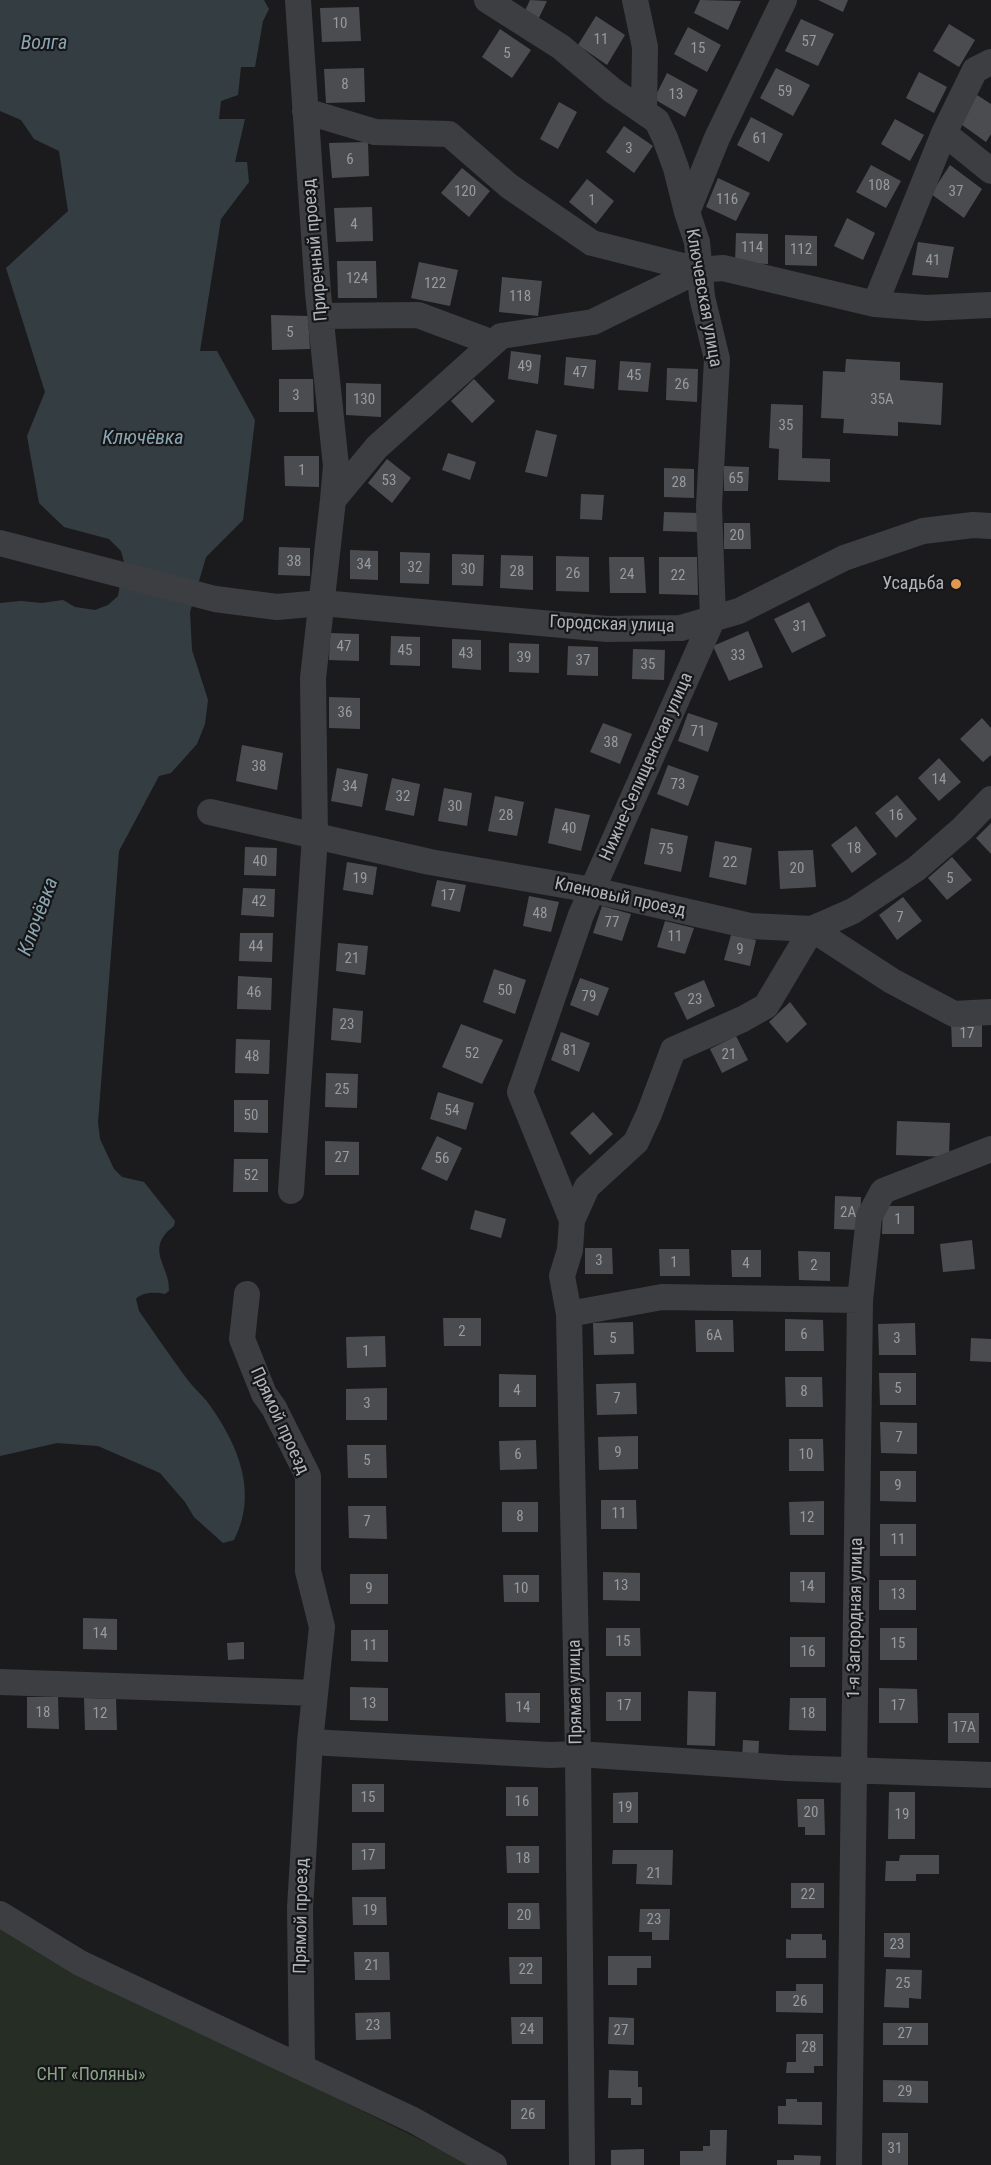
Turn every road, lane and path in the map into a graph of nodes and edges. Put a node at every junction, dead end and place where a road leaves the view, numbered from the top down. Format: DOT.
graph roads {
  1 [pos="298,0"];
  2 [pos="487,0"];
  3 [pos="635,0"];
  4 [pos="784,0"];
  5 [pos="991,62"];
  6 [pos="305,111"];
  7 [pos="644,112"];
  8 [pos="944,133"];
  9 [pos="991,171"];
  10 [pos="687,212"];
  11 [pos="699,270"];
  12 [pos="875,304"];
  13 [pos="991,305"];
  14 [pos="321,316"];
  15 [pos="493,343"];
  16 [pos="333,500"];
  17 [pos="991,526"];
  18 [pos="0,543"];
  19 [pos="322,603"];
  20 [pos="713,618"];
  21 [pos="991,799"];
  22 [pos="210,812"];
  23 [pos="315,836"];
  24 [pos="592,890"];
  25 [pos="812,929"];
  26 [pos="991,1012"];
  27 [pos="991,1149"];
  28 [pos="291,1191"];
  29 [pos="572,1220"];
  30 [pos="247,1294"];
  31 [pos="860,1300"];
  32 [pos="569,1314"];
  33 [pos="0,1682"];
  34 [pos="315,1693"];
  35 [pos="310,1742"];
  36 [pos="578,1754"];
  37 [pos="854,1771"];
  38 [pos="991,1775"];
  39 [pos="0,1914"];
  40 [pos="302,2067"];
  41 [pos="494,2165"];
  42 [pos="582,2165"];
  43 [pos="849,2165"];
  1 -- 6 [label="street, Приречный проезд"];
  2 -- 7 [label="street"];
  3 -- 7 [label="street"];
  4 -- 10 [label="street, Ключевская улица"];
  5 -- 8 [label="street"];
  6 -- 11 [label="street"];
  6 -- 14 [label="street, Приречный проезд"];
  7 -- 10 [label="street"];
  8 -- 9 [label="street"];
  8 -- 12 [label="street"];
  10 -- 11 [label="street, Ключевская улица"];
  11 -- 12 [label="street"];
  11 -- 15 [label="street"];
  11 -- 20 [label="street, Ключевская улица"];
  12 -- 13 [label="street"];
  14 -- 15 [label="street"];
  14 -- 16 [label="street, Приречный проезд"];
  15 -- 16 [label="street"];
  16 -- 19 [label="street, Приречный проезд"];
  17 -- 20 [label="street, Городская улица"];
  18 -- 19 [label="street, Городская улица"];
  19 -- 20 [label="street, Городская улица"];
  19 -- 23 [label="street, Приречный проезд"];
  20 -- 24 [label="street, Нижне-Селищенская улица"];
  21 -- 25 [label="street, Кленовый проезд"];
  22 -- 23 [label="street, Кленовый проезд"];
  23 -- 24 [label="street, Кленовый проезд"];
  23 -- 28 [label="street, Приречный проезд"];
  24 -- 25 [label="street, Кленовый проезд"];
  24 -- 29 [label="street, Нижне-Селищенская улица"];
  25 -- 26 [label="street"];
  25 -- 29 [label="street"];
  27 -- 31 [label="street, 1-я Загородная улица"];
  29 -- 32 [label="street, Прямая улица"];
  30 -- 34 [label="street, Прямой проезд"];
  31 -- 32 [label="street"];
  31 -- 37 [label="street, 1-я Загородная улица"];
  32 -- 36 [label="street, Прямая улица"];
  33 -- 34 [label="street"];
  34 -- 35 [label="street, Прямой проезд"];
  35 -- 36 [label="street"];
  35 -- 40 [label="street, Прямой проезд"];
  36 -- 37 [label="street"];
  36 -- 42 [label="street, Прямая улица"];
  37 -- 38 [label="street"];
  37 -- 43 [label="street, 1-я Загородная улица"];
  39 -- 40 [label="street"];
  40 -- 41 [label="street"];
}
